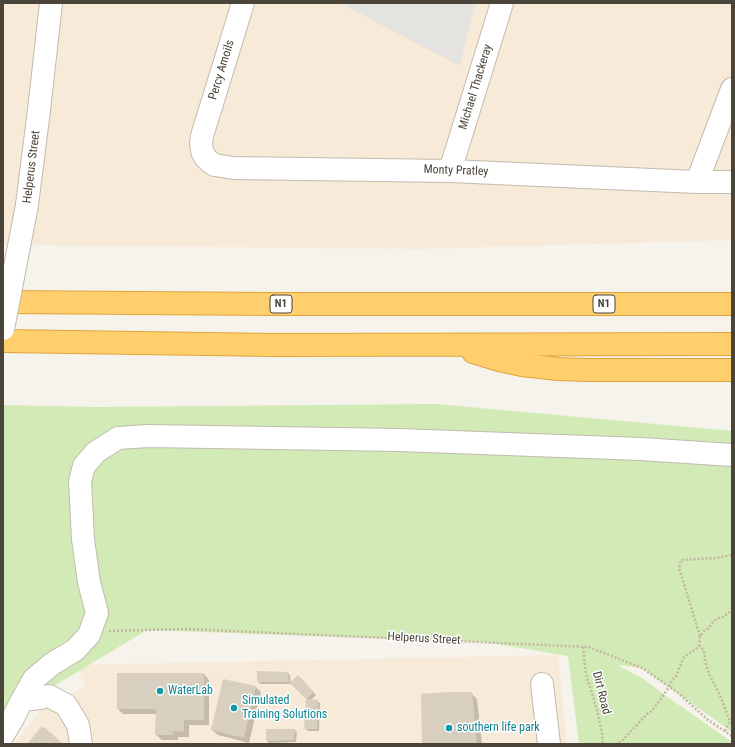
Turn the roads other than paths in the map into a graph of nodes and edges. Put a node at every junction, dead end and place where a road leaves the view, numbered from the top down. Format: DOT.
graph roads {
  1 [pos="51,3"];
  2 [pos="243,3"];
  3 [pos="502,3"];
  4 [pos="732,89"];
  5 [pos="202,136"];
  6 [pos="450,170"];
  7 [pos="697,182"];
  8 [pos="732,182"];
  9 [pos="732,289"];
  10 [pos="3,302"];
  11 [pos="476,304"];
  12 [pos="732,304"];
  13 [pos="3,330"];
  14 [pos="3,341"];
  15 [pos="732,344"];
  16 [pos="453,345"];
  17 [pos="732,370"];
  18 [pos="732,455"];
  19 [pos="542,684"];
  20 [pos="22,700"];
  21 [pos="3,735"];
  22 [pos="81,744"];
  23 [pos="549,744"];
  1 -- 13 [label="street, Helperus Street, bridge"];
  2 -- 5 [label="street, Percy Amoils"];
  3 -- 6 [label="street, Michael Thackeray"];
  4 -- 7 [label="street"];
  5 -- 6 [label="street, Monty Pratley"];
  6 -- 7 [label="street, Monty Pratley"];
  7 -- 8 [label="street, Monty Pratley"];
  9 -- 11 [label="highway"];
  10 -- 11 [label="highway, N1"];
  11 -- 12 [label="highway, N1"];
  14 -- 16 [label="highway"];
  15 -- 16 [label="highway"];
  16 -- 17 [label="highway"];
  18 -- 20 [label="street"];
  19 -- 23 [label="street"];
  20 -- 21 [label="street"];
  20 -- 22 [label="street"];
}
